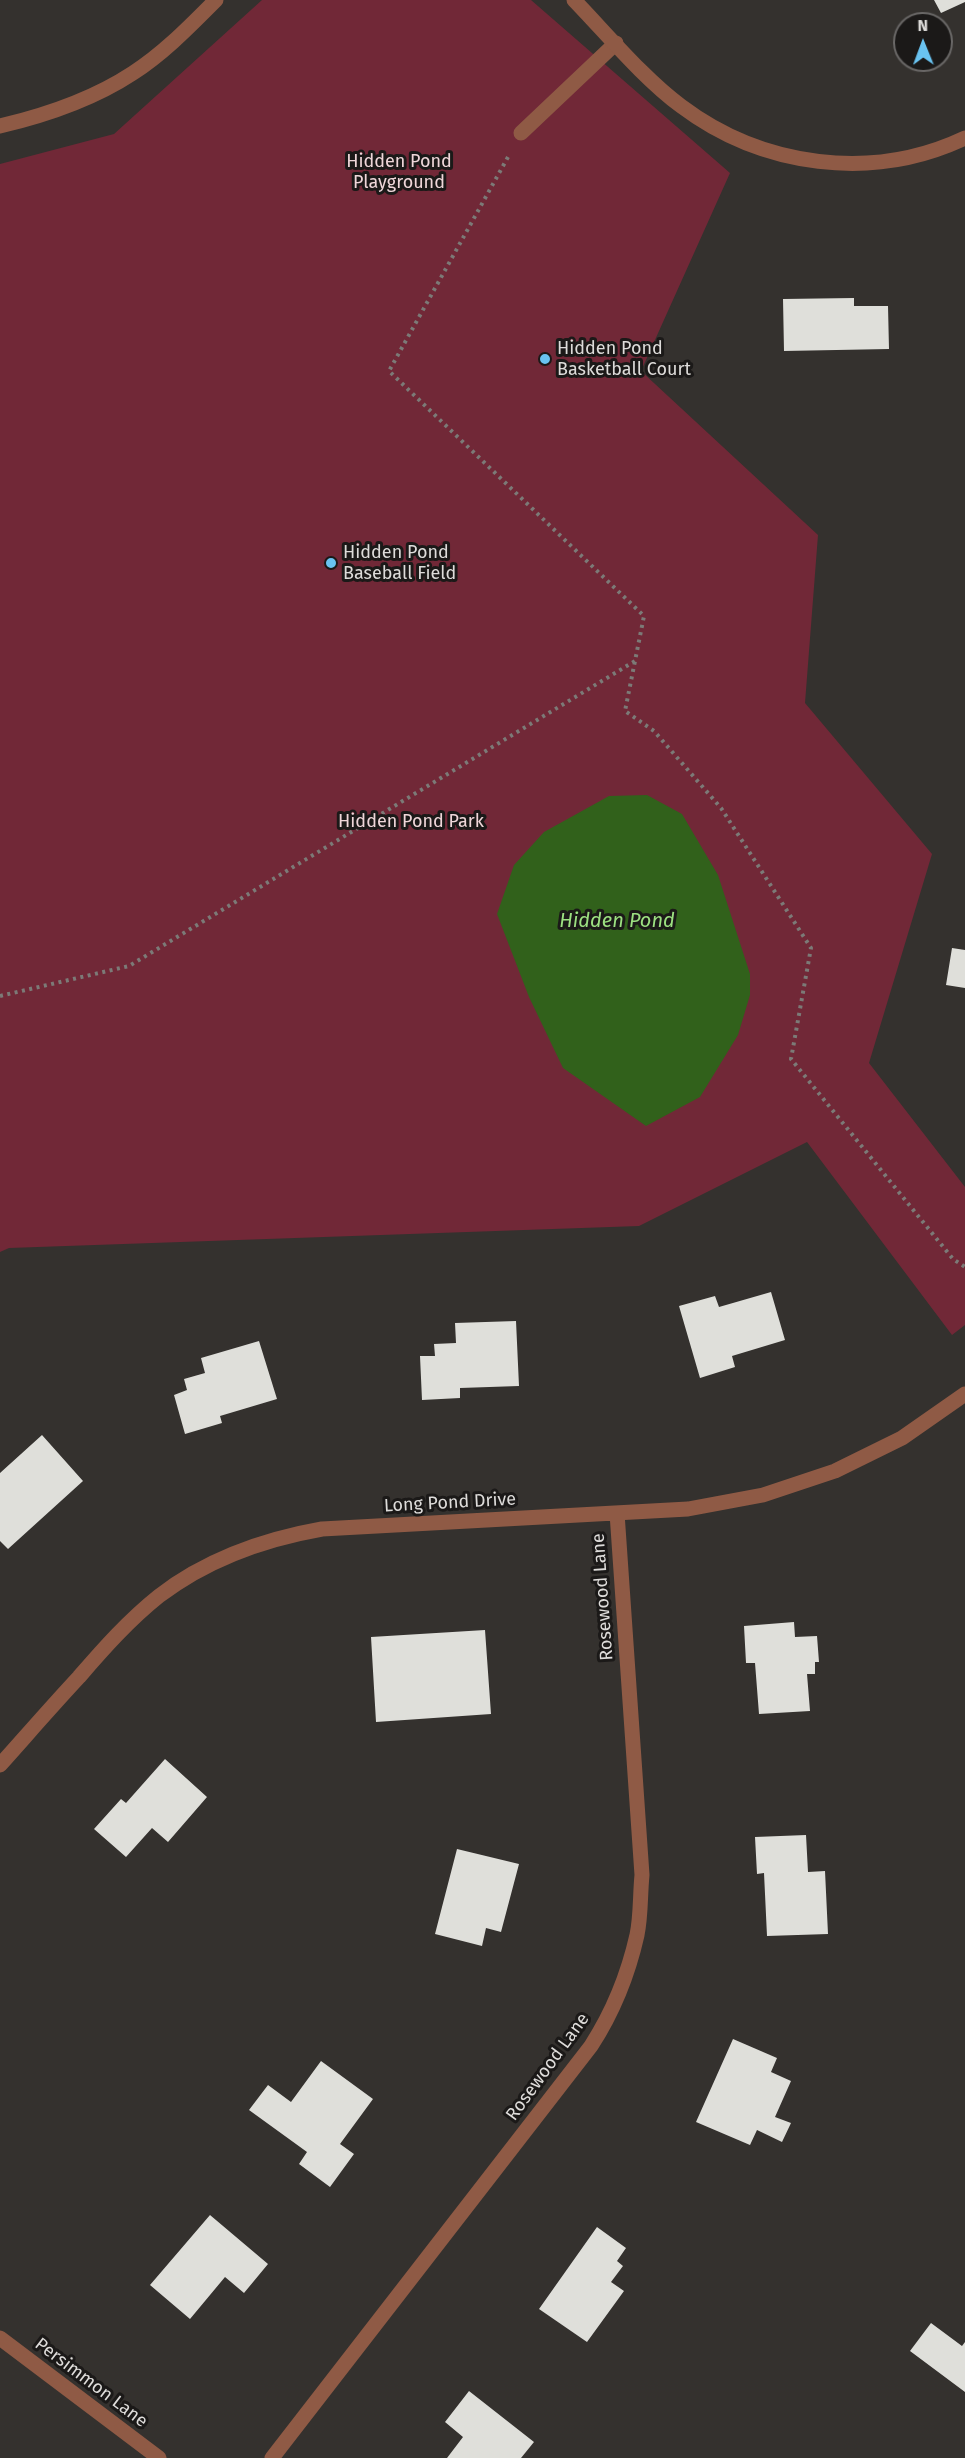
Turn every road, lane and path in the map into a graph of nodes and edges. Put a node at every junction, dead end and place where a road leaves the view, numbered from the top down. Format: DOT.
graph roads {
  1 [pos="216,0"];
  2 [pos="574,0"];
  3 [pos="616,43"];
  4 [pos="0,126"];
  5 [pos="521,133"];
  6 [pos="965,138"];
  7 [pos="635,661"];
  8 [pos="0,996"];
  9 [pos="965,1267"];
  10 [pos="965,1394"];
  11 [pos="617,1513"];
  12 [pos="0,1765"];
  13 [pos="0,2338"];
  14 [pos="159,2458"];
  15 [pos="272,2458"];
  1 -- 4 [label="street"];
  2 -- 3 [label="street"];
  3 -- 5 [label="street"];
  3 -- 6 [label="street"];
  5 -- 7 [label="path"];
  7 -- 8 [label="path"];
  7 -- 9 [label="path"];
  10 -- 11 [label="street, Long Pond Drive"];
  11 -- 12 [label="street, Long Pond Drive"];
  11 -- 15 [label="street, Rosewood Lane"];
  13 -- 14 [label="street, Persimmon Lane"];
}
